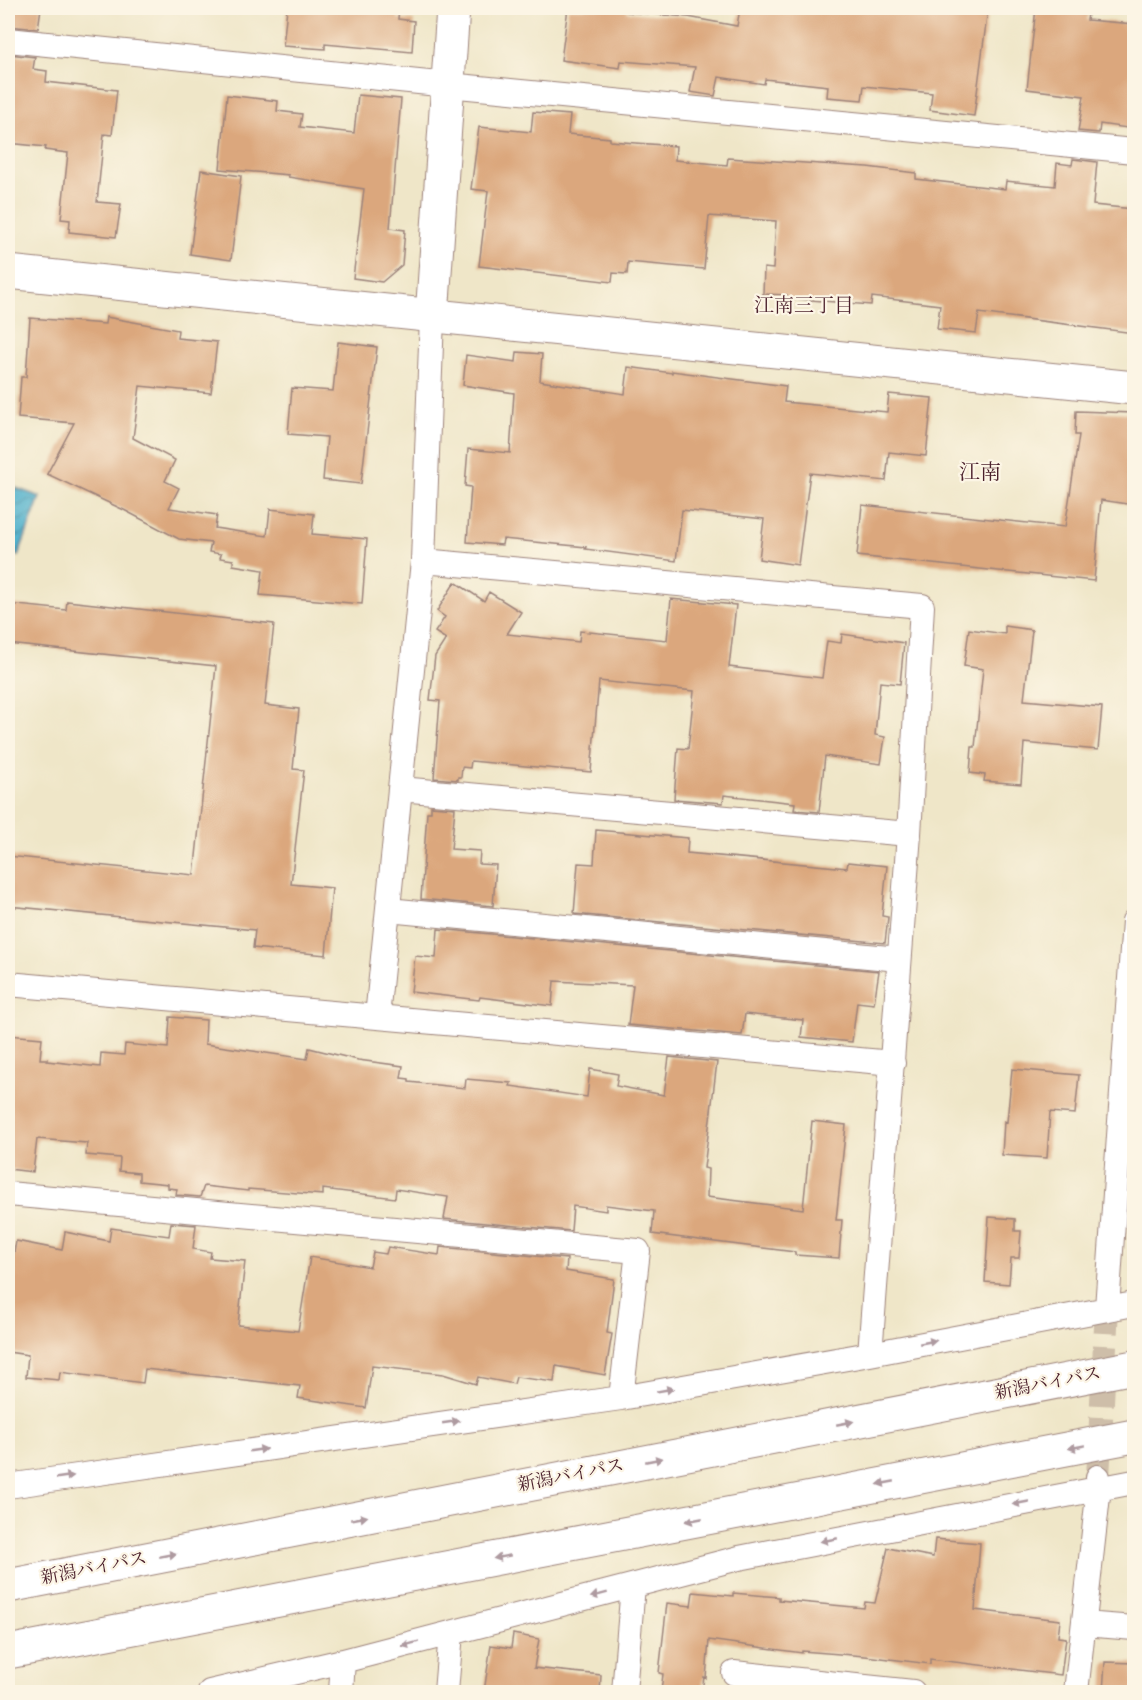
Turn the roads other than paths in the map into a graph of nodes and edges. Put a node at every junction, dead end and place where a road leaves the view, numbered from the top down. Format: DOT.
graph roads {
  1 [pos="453,8"];
  2 [pos="8,40"];
  3 [pos="448,85"];
  4 [pos="1134,151"];
  5 [pos="8,272"];
  6 [pos="432,317"];
  7 [pos="1134,388"];
  8 [pos="423,561"];
  9 [pos="400,789"];
  10 [pos="909,834"];
  11 [pos="388,910"];
  12 [pos="1134,921"];
  13 [pos="899,959"];
  14 [pos="8,984"];
  15 [pos="377,1017"];
  16 [pos="893,1063"];
  17 [pos="1127,1129"];
  18 [pos="8,1194"];
  19 [pos="1134,1304"];
  20 [pos="1107,1308"];
  21 [pos="870,1354"];
  22 [pos="1134,1367"];
  23 [pos="621,1398"];
  24 [pos="1134,1436"];
  25 [pos="1098,1482"];
  26 [pos="1134,1482"];
  27 [pos="8,1486"];
  28 [pos="8,1586"];
  29 [pos="633,1586"];
  30 [pos="1084,1624"];
  31 [pos="1134,1628"];
  32 [pos="450,1633"];
  33 [pos="8,1652"];
  34 [pos="343,1661"];
  35 [pos="734,1673"];
  36 [pos="210,1692"];
  37 [pos="341,1692"];
  38 [pos="446,1692"];
  39 [pos="624,1692"];
  40 [pos="913,1692"];
  41 [pos="1076,1692"];
  1 -- 3 [label="main road"];
  2 -- 3 [label="street"];
  3 -- 4 [label="street"];
  3 -- 6 [label="main road"];
  5 -- 6 [label="main road"];
  6 -- 7 [label="main road"];
  6 -- 8 [label="street"];
  8 -- 9 [label="street"];
  8 -- 10 [label="street"];
  9 -- 10 [label="street"];
  9 -- 11 [label="street"];
  10 -- 13 [label="street"];
  11 -- 13 [label="street"];
  11 -- 15 [label="street"];
  12 -- 17 [label="street"];
  13 -- 16 [label="street"];
  14 -- 15 [label="street"];
  15 -- 16 [label="street"];
  16 -- 21 [label="street"];
  17 -- 20 [label="street"];
  18 -- 23 [label="street"];
  19 -- 20 [label="street"];
  21 -- 20 [label="street, one-way"];
  23 -- 21 [label="street, one-way"];
  28 -- 22 [label="main road, 新潟バイパス, one-way"];
  27 -- 23 [label="street, one-way"];
  24 -- 33 [label="main road, one-way"];
  25 -- 26 [label="street"];
  25 -- 29 [label="street, one-way"];
  25 -- 30 [label="street"];
  29 -- 32 [label="street, one-way"];
  29 -- 39 [label="street"];
  30 -- 31 [label="street"];
  30 -- 41 [label="street"];
  32 -- 34 [label="street, one-way"];
  32 -- 38 [label="street"];
  34 -- 36 [label="street"];
  34 -- 37 [label="street"];
  35 -- 40 [label="street"];
}
